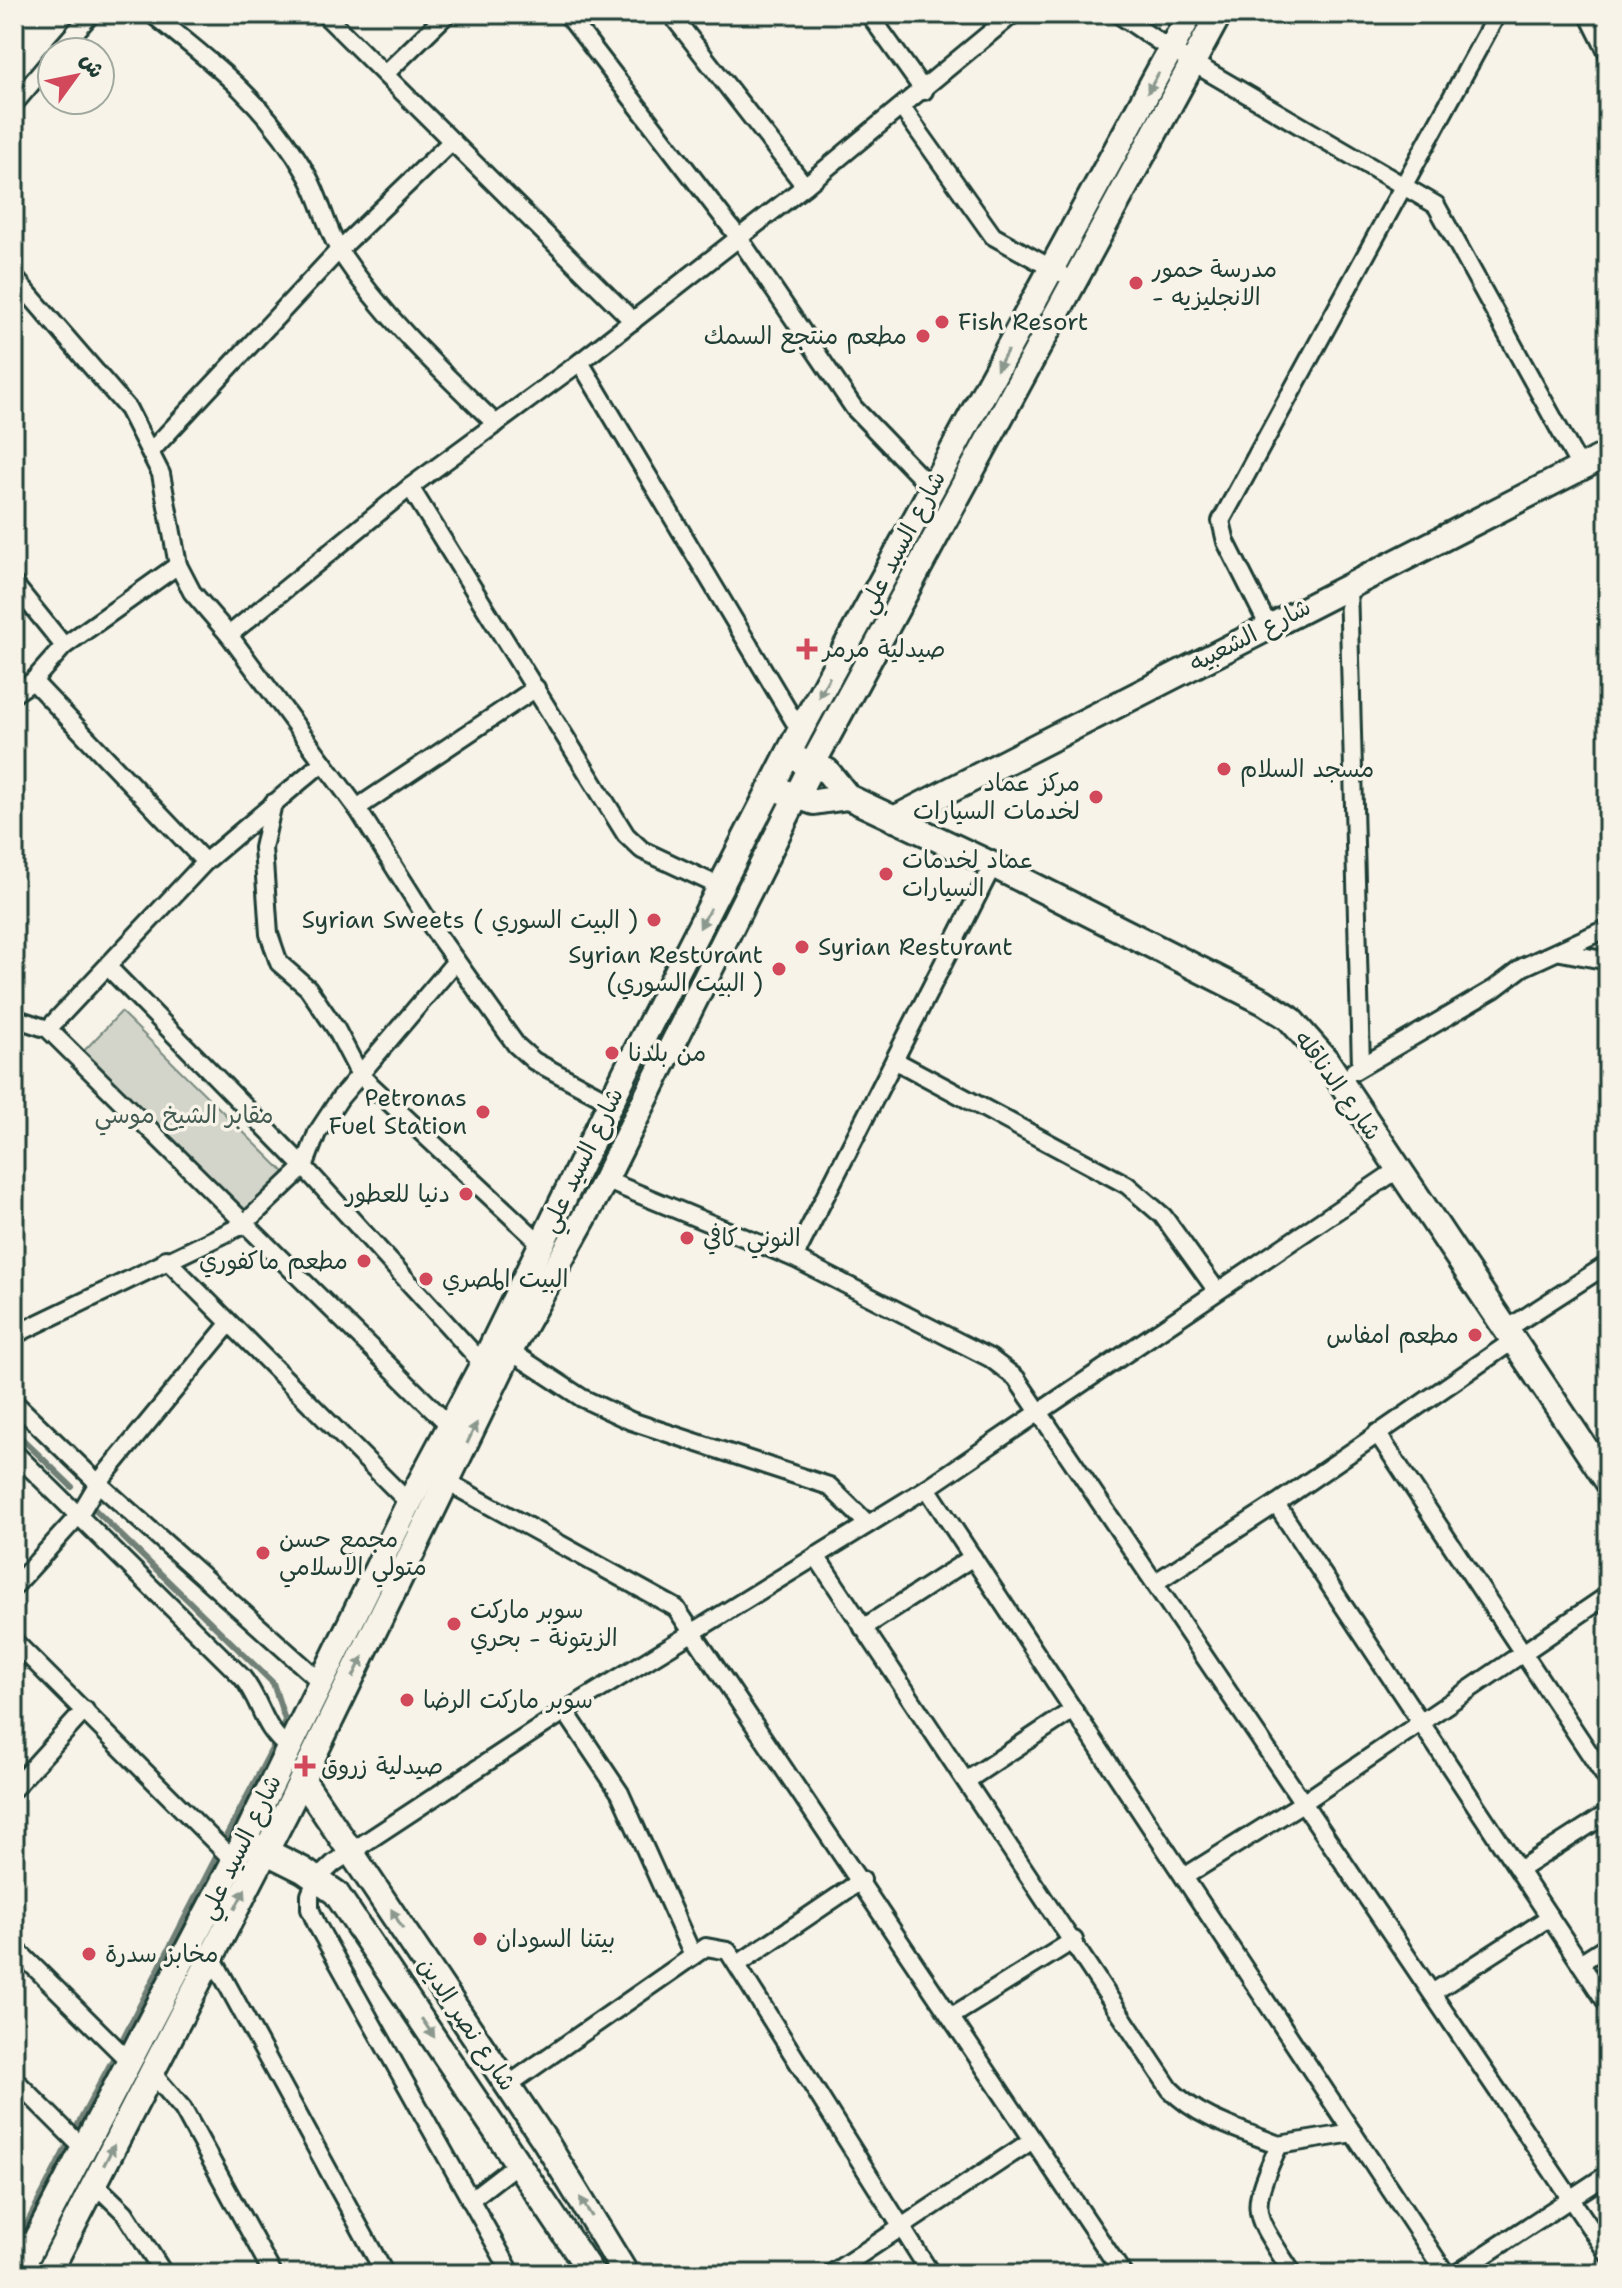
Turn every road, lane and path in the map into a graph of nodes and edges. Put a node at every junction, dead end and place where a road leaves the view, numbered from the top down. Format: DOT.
graph roads {
  1 [pos="91,14"];
  2 [pos="152,14"];
  3 [pos="324,14"];
  4 [pos="447,14"];
  5 [pos="567,14"];
  6 [pos="671,14"];
  7 [pos="869,14"];
  8 [pos="1013,14"];
  9 [pos="1118,14"];
  10 [pos="1190,14"];
  11 [pos="1219,14"];
  12 [pos="1497,14"];
  13 [pos="1588,14"];
  14 [pos="72,36"];
  15 [pos="1171,50"];
  16 [pos="1608,54"];
  17 [pos="1194,62"];
  18 [pos="385,74"];
  19 [pos="36,78"];
  20 [pos="924,91"];
  21 [pos="14,104"];
  22 [pos="902,108"];
  23 [pos="452,141"];
  24 [pos="1405,185"];
  25 [pos="805,186"];
  26 [pos="739,238"];
  27 [pos="339,250"];
  28 [pos="1052,269"];
  29 [pos="1076,281"];
  30 [pos="16,284"];
  31 [pos="633,321"];
  32 [pos="580,362"];
  33 [pos="496,424"];
  34 [pos="152,450"];
  35 [pos="1608,454"];
  36 [pos="1580,467"];
  37 [pos="410,487"];
  38 [pos="931,488"];
  39 [pos="178,565"];
  40 [pos="14,584"];
  41 [pos="1348,584"];
  42 [pos="1268,625"];
  43 [pos="229,635"];
  44 [pos="64,646"];
  45 [pos="33,681"];
  46 [pos="536,688"];
  47 [pos="14,694"];
  48 [pos="800,731"];
  49 [pos="786,759"];
  50 [pos="323,762"];
  51 [pos="813,763"];
  52 [pos="773,784"];
  53 [pos="848,797"];
  54 [pos="795,798"];
  55 [pos="273,803"];
  56 [pos="357,808"];
  57 [pos="894,819"];
  58 [pos="205,862"];
  59 [pos="993,865"];
  60 [pos="721,887"];
  61 [pos="1608,928"];
  62 [pos="1561,952"];
  63 [pos="456,961"];
  64 [pos="1608,961"];
  65 [pos="108,967"];
  66 [pos="14,1018"];
  67 [pos="48,1029"];
  68 [pos="896,1061"];
  69 [pos="1361,1066"];
  70 [pos="360,1075"];
  71 [pos="1340,1081"];
  72 [pos="611,1102"];
  73 [pos="304,1167"];
  74 [pos="1397,1170"];
  75 [pos="605,1180"];
  76 [pos="558,1207"];
  77 [pos="585,1219"];
  78 [pos="243,1225"];
  79 [pos="540,1243"];
  80 [pos="794,1258"];
  81 [pos="166,1259"];
  82 [pos="1608,1264"];
  83 [pos="1217,1291"];
  84 [pos="229,1324"];
  85 [pos="14,1335"];
  86 [pos="1510,1335"];
  87 [pos="510,1351"];
  88 [pos="483,1364"];
  89 [pos="14,1402"];
  90 [pos="1041,1411"];
  91 [pos="450,1426"];
  92 [pos="1377,1433"];
  93 [pos="14,1452"];
  94 [pos="1608,1482"];
  95 [pos="98,1483"];
  96 [pos="449,1483"];
  97 [pos="927,1488"];
  98 [pos="409,1503"];
  99 [pos="1276,1504"];
  100 [pos="79,1515"];
  101 [pos="868,1524"];
  102 [pos="816,1556"];
  103 [pos="973,1557"];
  104 [pos="1156,1582"];
  105 [pos="14,1587"];
  106 [pos="1608,1595"];
  107 [pos="863,1628"];
  108 [pos="692,1632"];
  109 [pos="14,1641"];
  110 [pos="1522,1652"];
  111 [pos="321,1682"];
  112 [pos="85,1710"];
  113 [pos="1073,1710"];
  114 [pos="565,1711"];
  115 [pos="1419,1721"];
  116 [pos="289,1748"];
  117 [pos="302,1779"];
  118 [pos="966,1781"];
  119 [pos="1608,1781"];
  120 [pos="14,1788"];
  121 [pos="1304,1802"];
  122 [pos="1608,1813"];
  123 [pos="352,1850"];
  124 [pos="247,1851"];
  125 [pos="1519,1870"];
  126 [pos="1184,1877"];
  127 [pos="316,1880"];
  128 [pos="862,1880"];
  129 [pos="1550,1917"];
  130 [pos="1074,1940"];
  131 [pos="1608,1945"];
  132 [pos="14,1947"];
  133 [pos="211,1955"];
  134 [pos="693,1956"];
  135 [pos="1580,1963"];
  136 [pos="738,1964"];
  137 [pos="1432,1993"];
  138 [pos="1608,2005"];
  139 [pos="952,2016"];
  140 [pos="129,2061"];
  141 [pos="152,2073"];
  142 [pos="14,2079"];
  143 [pos="508,2085"];
  144 [pos="1353,2133"];
  145 [pos="545,2141"];
  146 [pos="1031,2141"];
  147 [pos="1279,2145"];
  148 [pos="83,2148"];
  149 [pos="518,2163"];
  150 [pos="1608,2174"];
  151 [pos="95,2184"];
  152 [pos="1571,2199"];
  153 [pos="470,2200"];
  154 [pos="900,2227"];
  155 [pos="21,2244"];
  156 [pos="1608,2254"];
  157 [pos="18,2274"];
  158 [pos="48,2274"];
  159 [pos="164,2274"];
  160 [pos="273,2274"];
  161 [pos="385,2274"];
  162 [pos="512,2274"];
  163 [pos="592,2274"];
  164 [pos="626,2274"];
  165 [pos="831,2274"];
  166 [pos="931,2274"];
  167 [pos="1123,2274"];
  168 [pos="1293,2274"];
  169 [pos="1446,2274"];
  170 [pos="1456,2274"];
  1 -- 14 [label="street"];
  2 -- 27 [label="street"];
  3 -- 18 [label="street"];
  4 -- 18 [label="street"];
  5 -- 26 [label="street"];
  6 -- 25 [label="street"];
  7 -- 20 [label="street"];
  8 -- 20 [label="street"];
  9 -- 15 [label="street"];
  10 -- 15 [label="main road, شارع السيد علي"];
  11 -- 17 [label="main road, شارع السيد علي"];
  12 -- 24 [label="street"];
  13 -- 16 [label="street"];
  15 -- 17 [label="street"];
  15 -- 28 [label="main road, شارع السيد علي, one-way"];
  17 -- 24 [label="street"];
  17 -- 29 [label="main road, شارع السيد علي"];
  18 -- 23 [label="street"];
  19 -- 21 [label="street"];
  20 -- 22 [label="street"];
  22 -- 25 [label="street"];
  22 -- 28 [label="street"];
  23 -- 27 [label="street"];
  23 -- 31 [label="street"];
  24 -- 36 [label="street"];
  24 -- 42 [label="street"];
  25 -- 26 [label="street"];
  26 -- 31 [label="street"];
  26 -- 38 [label="street"];
  27 -- 33 [label="street"];
  27 -- 34 [label="street"];
  28 -- 29 [label="street"];
  28 -- 38 [label="main road, شارع السيد علي, one-way"];
  29 -- 51 [label="main road, شارع السيد علي"];
  30 -- 34 [label="street"];
  31 -- 32 [label="street"];
  32 -- 33 [label="street"];
  32 -- 48 [label="street"];
  33 -- 37 [label="street"];
  34 -- 39 [label="street"];
  35 -- 36 [label="main road, شارع الشعبيه"];
  36 -- 41 [label="main road, شارع الشعبيه"];
  37 -- 43 [label="street"];
  37 -- 46 [label="street"];
  38 -- 48 [label="main road, شارع السيد علي, one-way"];
  39 -- 43 [label="street"];
  39 -- 44 [label="street"];
  40 -- 44 [label="street"];
  41 -- 42 [label="main road, شارع الشعبيه"];
  41 -- 69 [label="street"];
  42 -- 57 [label="main road, شارع الشعبيه"];
  43 -- 50 [label="street"];
  44 -- 45 [label="street"];
  45 -- 47 [label="street"];
  45 -- 58 [label="street"];
  46 -- 56 [label="street"];
  46 -- 60 [label="street"];
  48 -- 49 [label="main road, شارع السيد علي"];
  49 -- 51 [label="main road"];
  49 -- 52 [label="main road, شارع السيد علي"];
  50 -- 55 [label="street"];
  50 -- 56 [label="street"];
  51 -- 53 [label="main road, شارع الدناقله"];
  51 -- 54 [label="main road, شارع السيد علي"];
  52 -- 54 [label="main road"];
  52 -- 60 [label="main road, شارع السيد علي"];
  53 -- 54 [label="main road"];
  53 -- 57 [label="main road, شارع الدناقله"];
  54 -- 75 [label="main road, شارع السيد علي"];
  55 -- 58 [label="street"];
  55 -- 70 [label="street"];
  56 -- 63 [label="street"];
  57 -- 59 [label="main road, شارع الدناقله"];
  58 -- 65 [label="street"];
  59 -- 68 [label="street"];
  59 -- 71 [label="main road, شارع الدناقله"];
  60 -- 72 [label="main road, شارع السيد علي, one-way"];
  61 -- 62 [label="street"];
  62 -- 64 [label="street"];
  62 -- 69 [label="street"];
  63 -- 70 [label="street"];
  63 -- 72 [label="street"];
  65 -- 67 [label="street"];
  65 -- 73 [label="street"];
  66 -- 67 [label="street"];
  67 -- 78 [label="street"];
  68 -- 80 [label="street"];
  68 -- 83 [label="street"];
  69 -- 71 [label="street"];
  70 -- 73 [label="street"];
  70 -- 79 [label="street"];
  71 -- 74 [label="main road, شارع الدناقله"];
  72 -- 76 [label="main road, شارع السيد علي"];
  73 -- 78 [label="street"];
  73 -- 88 [label="street"];
  74 -- 83 [label="street"];
  74 -- 86 [label="main road, شارع الدناقله"];
  75 -- 77 [label="main road, شارع السيد علي"];
  75 -- 80 [label="street"];
  76 -- 77 [label="main road"];
  76 -- 79 [label="main road, شارع السيد علي"];
  77 -- 87 [label="main road, شارع السيد علي"];
  78 -- 81 [label="street"];
  78 -- 91 [label="street"];
  79 -- 88 [label="main road, شارع السيد علي"];
  80 -- 90 [label="street"];
  81 -- 84 [label="street"];
  81 -- 85 [label="street"];
  82 -- 86 [label="street"];
  83 -- 90 [label="street"];
  84 -- 95 [label="street"];
  84 -- 98 [label="street"];
  86 -- 92 [label="street"];
  86 -- 94 [label="main road, شارع الدناقله"];
  96 -- 87 [label="main road, شارع السيد علي, one-way"];
  87 -- 101 [label="street"];
  88 -- 91 [label="main road, شارع السيد علي"];
  89 -- 95 [label="street"];
  90 -- 97 [label="street"];
  90 -- 104 [label="street"];
  91 -- 98 [label="main road, شارع السيد علي"];
  92 -- 99 [label="street"];
  92 -- 110 [label="street"];
  93 -- 100 [label="street"];
  95 -- 100 [label="street"];
  95 -- 111 [label="street"];
  96 -- 108 [label="street"];
  117 -- 96 [label="main road, شارع السيد علي, one-way"];
  97 -- 101 [label="street"];
  97 -- 103 [label="street"];
  98 -- 111 [label="main road, شارع السيد علي"];
  99 -- 104 [label="street"];
  99 -- 115 [label="street"];
  100 -- 105 [label="street"];
  100 -- 116 [label="street"];
  101 -- 102 [label="street"];
  102 -- 107 [label="street"];
  102 -- 108 [label="street"];
  103 -- 107 [label="street"];
  103 -- 113 [label="street"];
  104 -- 121 [label="street"];
  106 -- 110 [label="street"];
  107 -- 118 [label="street"];
  108 -- 114 [label="street"];
  108 -- 128 [label="street"];
  109 -- 112 [label="street"];
  110 -- 115 [label="street"];
  110 -- 119 [label="street"];
  111 -- 116 [label="main road, شارع السيد علي"];
  112 -- 120 [label="street"];
  112 -- 124 [label="street"];
  113 -- 118 [label="street"];
  113 -- 126 [label="street"];
  114 -- 123 [label="street"];
  114 -- 134 [label="street"];
  115 -- 121 [label="street"];
  115 -- 125 [label="street"];
  116 -- 124 [label="main road, شارع السيد علي"];
  117 -- 123 [label="main road, شارع نصر الدين"];
  117 -- 124 [label="main road, شارع السيد علي"];
  118 -- 130 [label="street"];
  121 -- 126 [label="street"];
  121 -- 137 [label="street"];
  122 -- 125 [label="street"];
  123 -- 127 [label="street"];
  143 -- 123 [label="main road, شارع نصر الدين, one-way"];
  124 -- 127 [label="main road, شارع نصر الدين"];
  133 -- 124 [label="main road, شارع السيد علي, one-way"];
  124 -- 140 [label="main road, شارع السيد علي"];
  125 -- 129 [label="street"];
  126 -- 144 [label="street"];
  127 -- 149 [label="main road, شارع نصر الدين, one-way"];
  127 -- 153 [label="street"];
  128 -- 136 [label="street"];
  128 -- 139 [label="street"];
  129 -- 135 [label="street"];
  129 -- 137 [label="street"];
  130 -- 139 [label="street"];
  130 -- 147 [label="street"];
  131 -- 135 [label="street"];
  132 -- 140 [label="street"];
  133 -- 141 [label="main road, شارع السيد علي"];
  133 -- 161 [label="street"];
  134 -- 136 [label="street"];
  134 -- 143 [label="street"];
  135 -- 138 [label="street"];
  136 -- 154 [label="street"];
  137 -- 152 [label="street"];
  139 -- 146 [label="street"];
  140 -- 148 [label="main road, شارع السيد علي"];
  151 -- 141 [label="main road, شارع السيد علي, one-way"];
  141 -- 160 [label="street"];
  142 -- 148 [label="street"];
  143 -- 145 [label="main road, شارع نصر الدين"];
  144 -- 147 [label="street"];
  144 -- 169 [label="street"];
  145 -- 149 [label="main road"];
  164 -- 145 [label="main road, شارع نصر الدين, one-way"];
  146 -- 154 [label="street"];
  146 -- 167 [label="street"];
  147 -- 168 [label="street"];
  148 -- 155 [label="main road, شارع السيد علي"];
  149 -- 153 [label="street"];
  149 -- 163 [label="main road, شارع نصر الدين"];
  150 -- 152 [label="street"];
  151 -- 158 [label="main road, شارع السيد علي"];
  151 -- 159 [label="street"];
  152 -- 156 [label="street"];
  152 -- 170 [label="street"];
  153 -- 162 [label="street"];
  154 -- 165 [label="street"];
  154 -- 166 [label="street"];
  155 -- 157 [label="main road, شارع السيد علي"];
}
